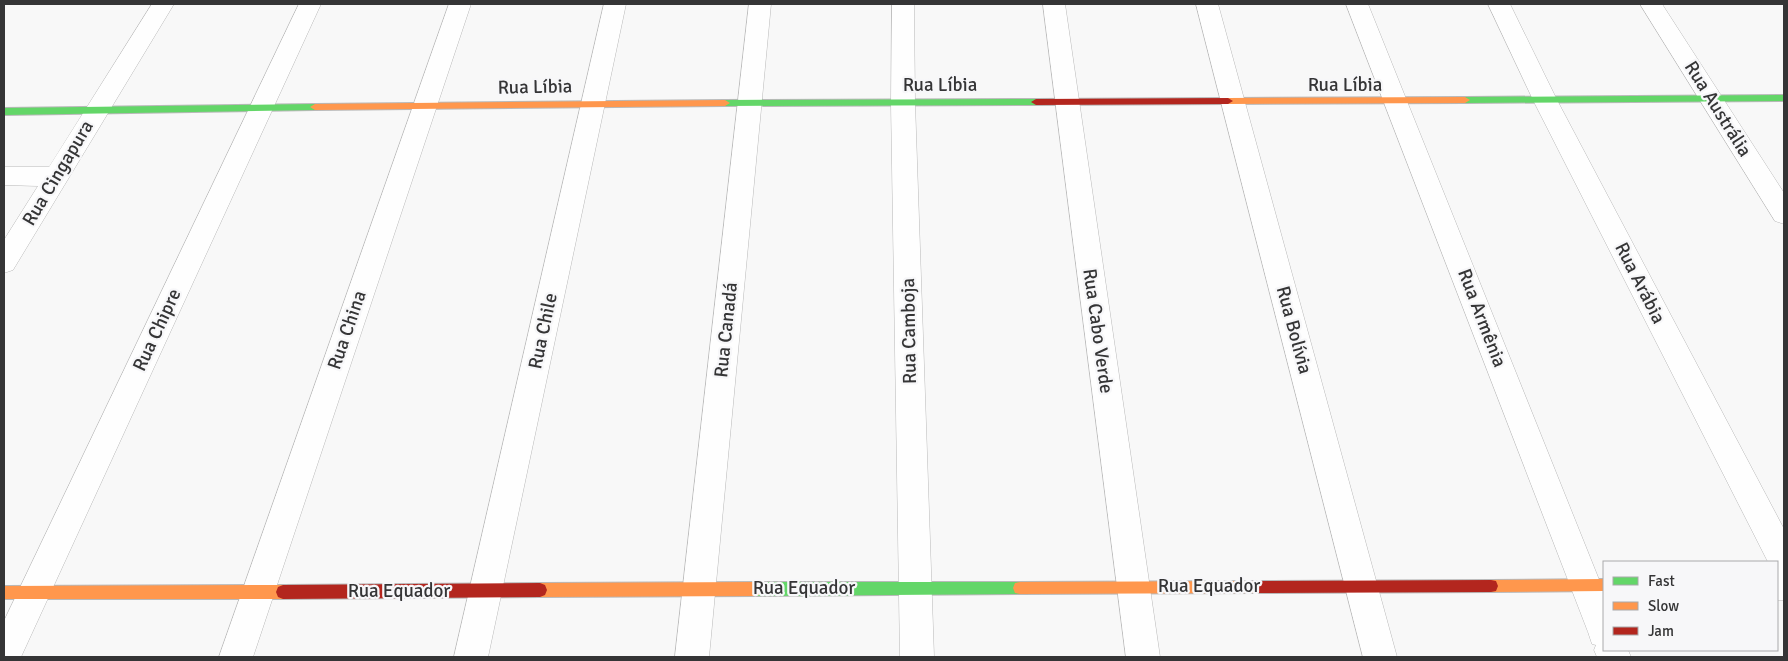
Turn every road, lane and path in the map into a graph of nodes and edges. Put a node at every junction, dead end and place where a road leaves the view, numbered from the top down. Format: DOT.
graph roads {
  1 [pos="163,4"];
  2 [pos="310,4"];
  3 [pos="460,4"];
  4 [pos="615,4"];
  5 [pos="760,4"];
  6 [pos="903,4"];
  7 [pos="1054,4"];
  8 [pos="1207,4"];
  9 [pos="1357,4"];
  10 [pos="1499,4"];
  11 [pos="1652,4"];
  12 [pos="1784,98"];
  13 [pos="1711,99"];
  14 [pos="1545,100"];
  15 [pos="1234,102"];
  16 [pos="1397,102"];
  17 [pos="903,103"];
  18 [pos="1068,103"];
  19 [pos="593,104"];
  20 [pos="750,104"];
  21 [pos="424,106"];
  22 [pos="262,107"];
  23 [pos="97,110"];
  24 [pos="4,112"];
  25 [pos="4,176"];
  26 [pos="56,177"];
  27 [pos="1784,214"];
  28 [pos="4,262"];
  29 [pos="1784,561"];
  30 [pos="1595,585"];
  31 [pos="1362,586"];
  32 [pos="1132,587"];
  33 [pos="915,588"];
  34 [pos="699,589"];
  35 [pos="486,590"];
  36 [pos="258,591"];
  37 [pos="35,592"];
  38 [pos="4,593"];
  39 [pos="1603,627"];
  40 [pos="4,657"];
  41 [pos="236,657"];
  42 [pos="471,657"];
  43 [pos="692,657"];
  44 [pos="917,657"];
  45 [pos="1143,657"];
  46 [pos="1380,657"];
  1 -- 23 [label="street, Rua Cingapura"];
  2 -- 22 [label="street, Rua Chipre"];
  3 -- 21 [label="street, Rua China"];
  4 -- 19 [label="street, Rua Chile"];
  5 -- 20 [label="street, Rua Canadá"];
  6 -- 17 [label="street, Rua Camboja"];
  7 -- 18 [label="street, Rua Cabo Verde"];
  8 -- 15 [label="street, Rua Bolívia"];
  9 -- 16 [label="street, Rua Armênia"];
  10 -- 14 [label="street, Rua Arábia"];
  11 -- 13 [label="street, Rua Austrália"];
  12 -- 13 [label="street, Rua Líbia"];
  13 -- 14 [label="street, Rua Líbia"];
  13 -- 27 [label="street, Rua Austrália"];
  14 -- 16 [label="street, Rua Líbia"];
  14 -- 29 [label="street, Rua Arábia"];
  15 -- 16 [label="street, Rua Líbia"];
  15 -- 18 [label="street, Rua Líbia"];
  15 -- 31 [label="street, Rua Bolívia"];
  16 -- 30 [label="street, Rua Armênia"];
  17 -- 18 [label="street, Rua Líbia"];
  17 -- 20 [label="street, Rua Líbia"];
  17 -- 33 [label="street, Rua Camboja"];
  18 -- 32 [label="street, Rua Cabo Verde"];
  19 -- 20 [label="street, Rua Líbia"];
  19 -- 21 [label="street, Rua Líbia"];
  19 -- 35 [label="street, Rua Chile"];
  20 -- 34 [label="street, Rua Canadá"];
  21 -- 22 [label="street, Rua Líbia"];
  21 -- 36 [label="street, Rua China"];
  22 -- 23 [label="street, Rua Líbia"];
  22 -- 37 [label="street, Rua Chipre"];
  23 -- 24 [label="street, Rua Cingapura"];
  23 -- 26 [label="street, Rua Cingapura"];
  25 -- 26 [label="street"];
  26 -- 28 [label="street, Rua Cingapura"];
  30 -- 31 [label="street, Rua Equador"];
  30 -- 39 [label="street, Rua Armênia"];
  31 -- 32 [label="street, Rua Equador"];
  31 -- 46 [label="street, Rua Bolívia"];
  32 -- 33 [label="street, Rua Equador"];
  32 -- 45 [label="street, Rua Cabo Verde"];
  33 -- 34 [label="street, Rua Equador"];
  33 -- 44 [label="street, Rua Camboja"];
  34 -- 35 [label="street, Rua Equador"];
  34 -- 43 [label="street, Rua Canadá"];
  35 -- 36 [label="street, Rua Equador"];
  35 -- 42 [label="street, Rua Chile"];
  36 -- 37 [label="street, Rua Equador"];
  36 -- 41 [label="street, Rua China"];
  37 -- 38 [label="street, Rua Equador"];
  37 -- 40 [label="street, Rua Chipre"];
}
